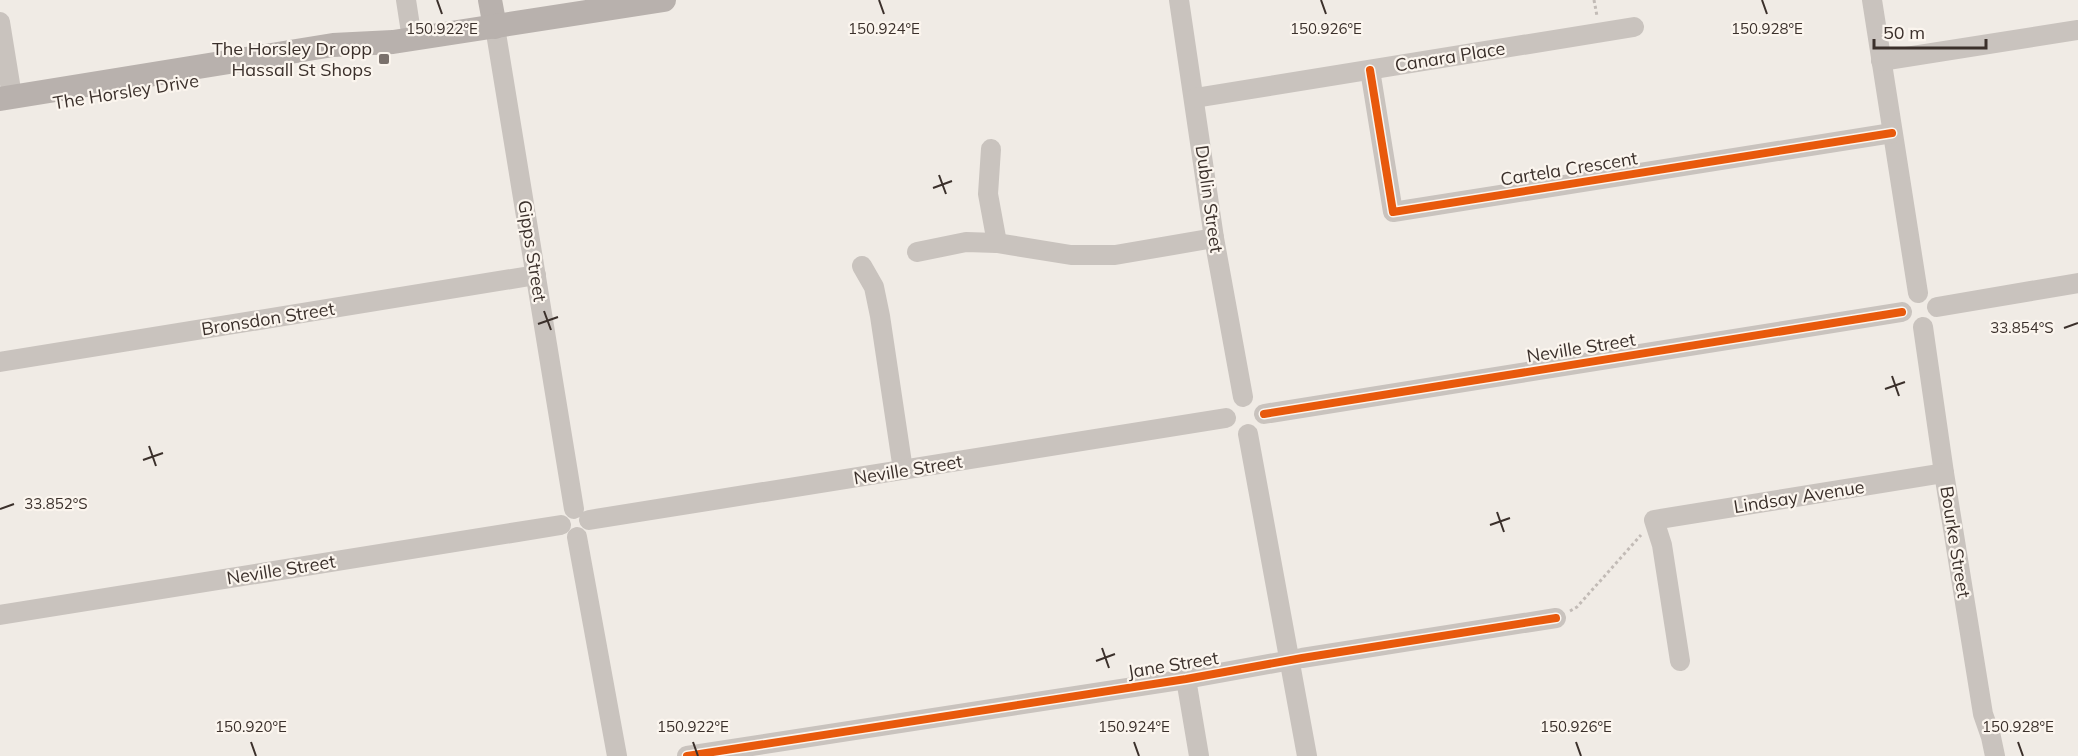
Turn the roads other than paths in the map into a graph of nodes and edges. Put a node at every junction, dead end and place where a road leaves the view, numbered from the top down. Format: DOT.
graph roads {
  1 [pos="406,0"];
  2 [pos="490,0"];
  3 [pos="664,0"];
  4 [pos="1179,0"];
  5 [pos="1872,0"];
  6 [pos="0,22"];
  7 [pos="495,27"];
  8 [pos="1634,27"];
  9 [pos="2078,30"];
  10 [pos="402,41"];
  11 [pos="1881,61"];
  12 [pos="1370,70"];
  13 [pos="1195,98"];
  14 [pos="4,103"];
  15 [pos="1892,133"];
  16 [pos="991,149"];
  17 [pos="1214,238"];
  18 [pos="998,243"];
  19 [pos="917,252"];
  20 [pos="862,266"];
  21 [pos="536,275"];
  22 [pos="2078,283"];
  23 [pos="1918,292"];
  24 [pos="1937,307"];
  25 [pos="1902,312"];
  26 [pos="1923,327"];
  27 [pos="0,362"];
  28 [pos="1243,397"];
  29 [pos="1264,414"];
  30 [pos="1226,418"];
  31 [pos="1248,434"];
  32 [pos="903,470"];
  33 [pos="1944,473"];
  34 [pos="574,518"];
  35 [pos="0,615"];
  36 [pos="1556,618"];
  37 [pos="1289,660"];
  38 [pos="1680,661"];
  39 [pos="1186,679"];
  40 [pos="617,756"];
  41 [pos="687,756"];
  42 [pos="1199,756"];
  43 [pos="1307,756"];
  44 [pos="1995,756"];
  1 -- 10 [label="street"];
  2 -- 7 [label="main road"];
  3 -- 7 [label="main road, The Horsley Drive"];
  4 -- 13 [label="street, Dublin Street"];
  5 -- 11 [label="street"];
  6 -- 14 [label="street"];
  7 -- 10 [label="main road, The Horsley Drive"];
  7 -- 21 [label="street, Gipps Street"];
  8 -- 12 [label="street, Canara Place"];
  9 -- 11 [label="street"];
  10 -- 14 [label="main road, The Horsley Drive"];
  11 -- 15 [label="street"];
  12 -- 13 [label="street, Canara Place"];
  12 -- 15 [label="street, Cartela Crescent"];
  13 -- 17 [label="street, Dublin Street"];
  15 -- 23 [label="street"];
  16 -- 18 [label="street"];
  17 -- 18 [label="street"];
  17 -- 28 [label="street, Dublin Street"];
  18 -- 19 [label="street"];
  20 -- 32 [label="street"];
  21 -- 27 [label="street, Bronsdon Street"];
  21 -- 34 [label="street, Gipps Street"];
  22 -- 24 [label="street"];
  23 -- 24 [label="street"];
  23 -- 25 [label="street"];
  24 -- 26 [label="street"];
  25 -- 26 [label="street"];
  25 -- 29 [label="street, Neville Street"];
  26 -- 33 [label="street, Bourke Street"];
  28 -- 29 [label="street"];
  28 -- 30 [label="street"];
  29 -- 31 [label="street"];
  30 -- 31 [label="street"];
  30 -- 32 [label="street, Neville Street"];
  31 -- 37 [label="street"];
  32 -- 34 [label="street, Neville Street"];
  33 -- 38 [label="street, Lindsay Avenue"];
  33 -- 44 [label="street, Bourke Street"];
  34 -- 35 [label="street, Neville Street"];
  34 -- 40 [label="street"];
  36 -- 37 [label="street, Jane Street"];
  37 -- 39 [label="street, Jane Street"];
  37 -- 43 [label="street"];
  39 -- 41 [label="street, Jane Street"];
  39 -- 42 [label="street"];
}
